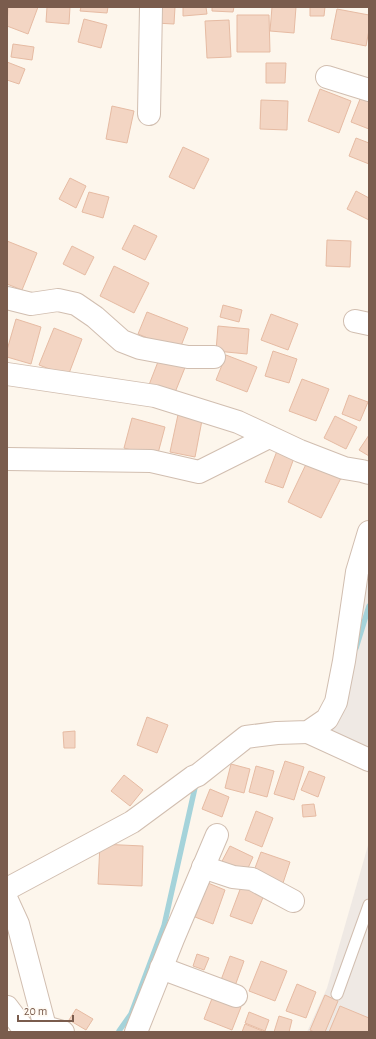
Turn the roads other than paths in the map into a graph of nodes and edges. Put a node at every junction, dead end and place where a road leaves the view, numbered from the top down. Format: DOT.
graph roads {
  1 [pos="151,7"];
  2 [pos="328,76"];
  3 [pos="369,90"];
  4 [pos="149,114"];
  5 [pos="7,298"];
  6 [pos="214,357"];
  7 [pos="7,374"];
  8 [pos="269,437"];
  9 [pos="7,460"];
  10 [pos="369,474"];
  11 [pos="369,532"];
  12 [pos="308,732"];
  13 [pos="369,760"];
  14 [pos="217,834"];
  15 [pos="203,868"];
  16 [pos="7,890"];
  17 [pos="7,900"];
  18 [pos="293,901"];
  19 [pos="369,905"];
  20 [pos="161,968"];
  21 [pos="337,994"];
  22 [pos="236,996"];
  23 [pos="7,1007"];
  24 [pos="42,1031"];
  25 [pos="136,1032"];
  1 -- 4 [label="street"];
  2 -- 3 [label="street"];
  5 -- 6 [label="street"];
  7 -- 8 [label="street"];
  8 -- 9 [label="street"];
  8 -- 10 [label="street"];
  11 -- 12 [label="street"];
  12 -- 13 [label="street"];
  12 -- 16 [label="street"];
  14 -- 15 [label="street"];
  15 -- 18 [label="street"];
  15 -- 20 [label="street"];
  17 -- 24 [label="street"];
  19 -- 21 [label="lane"];
  20 -- 22 [label="street"];
  20 -- 25 [label="street"];
  23 -- 24 [label="street"];
}
